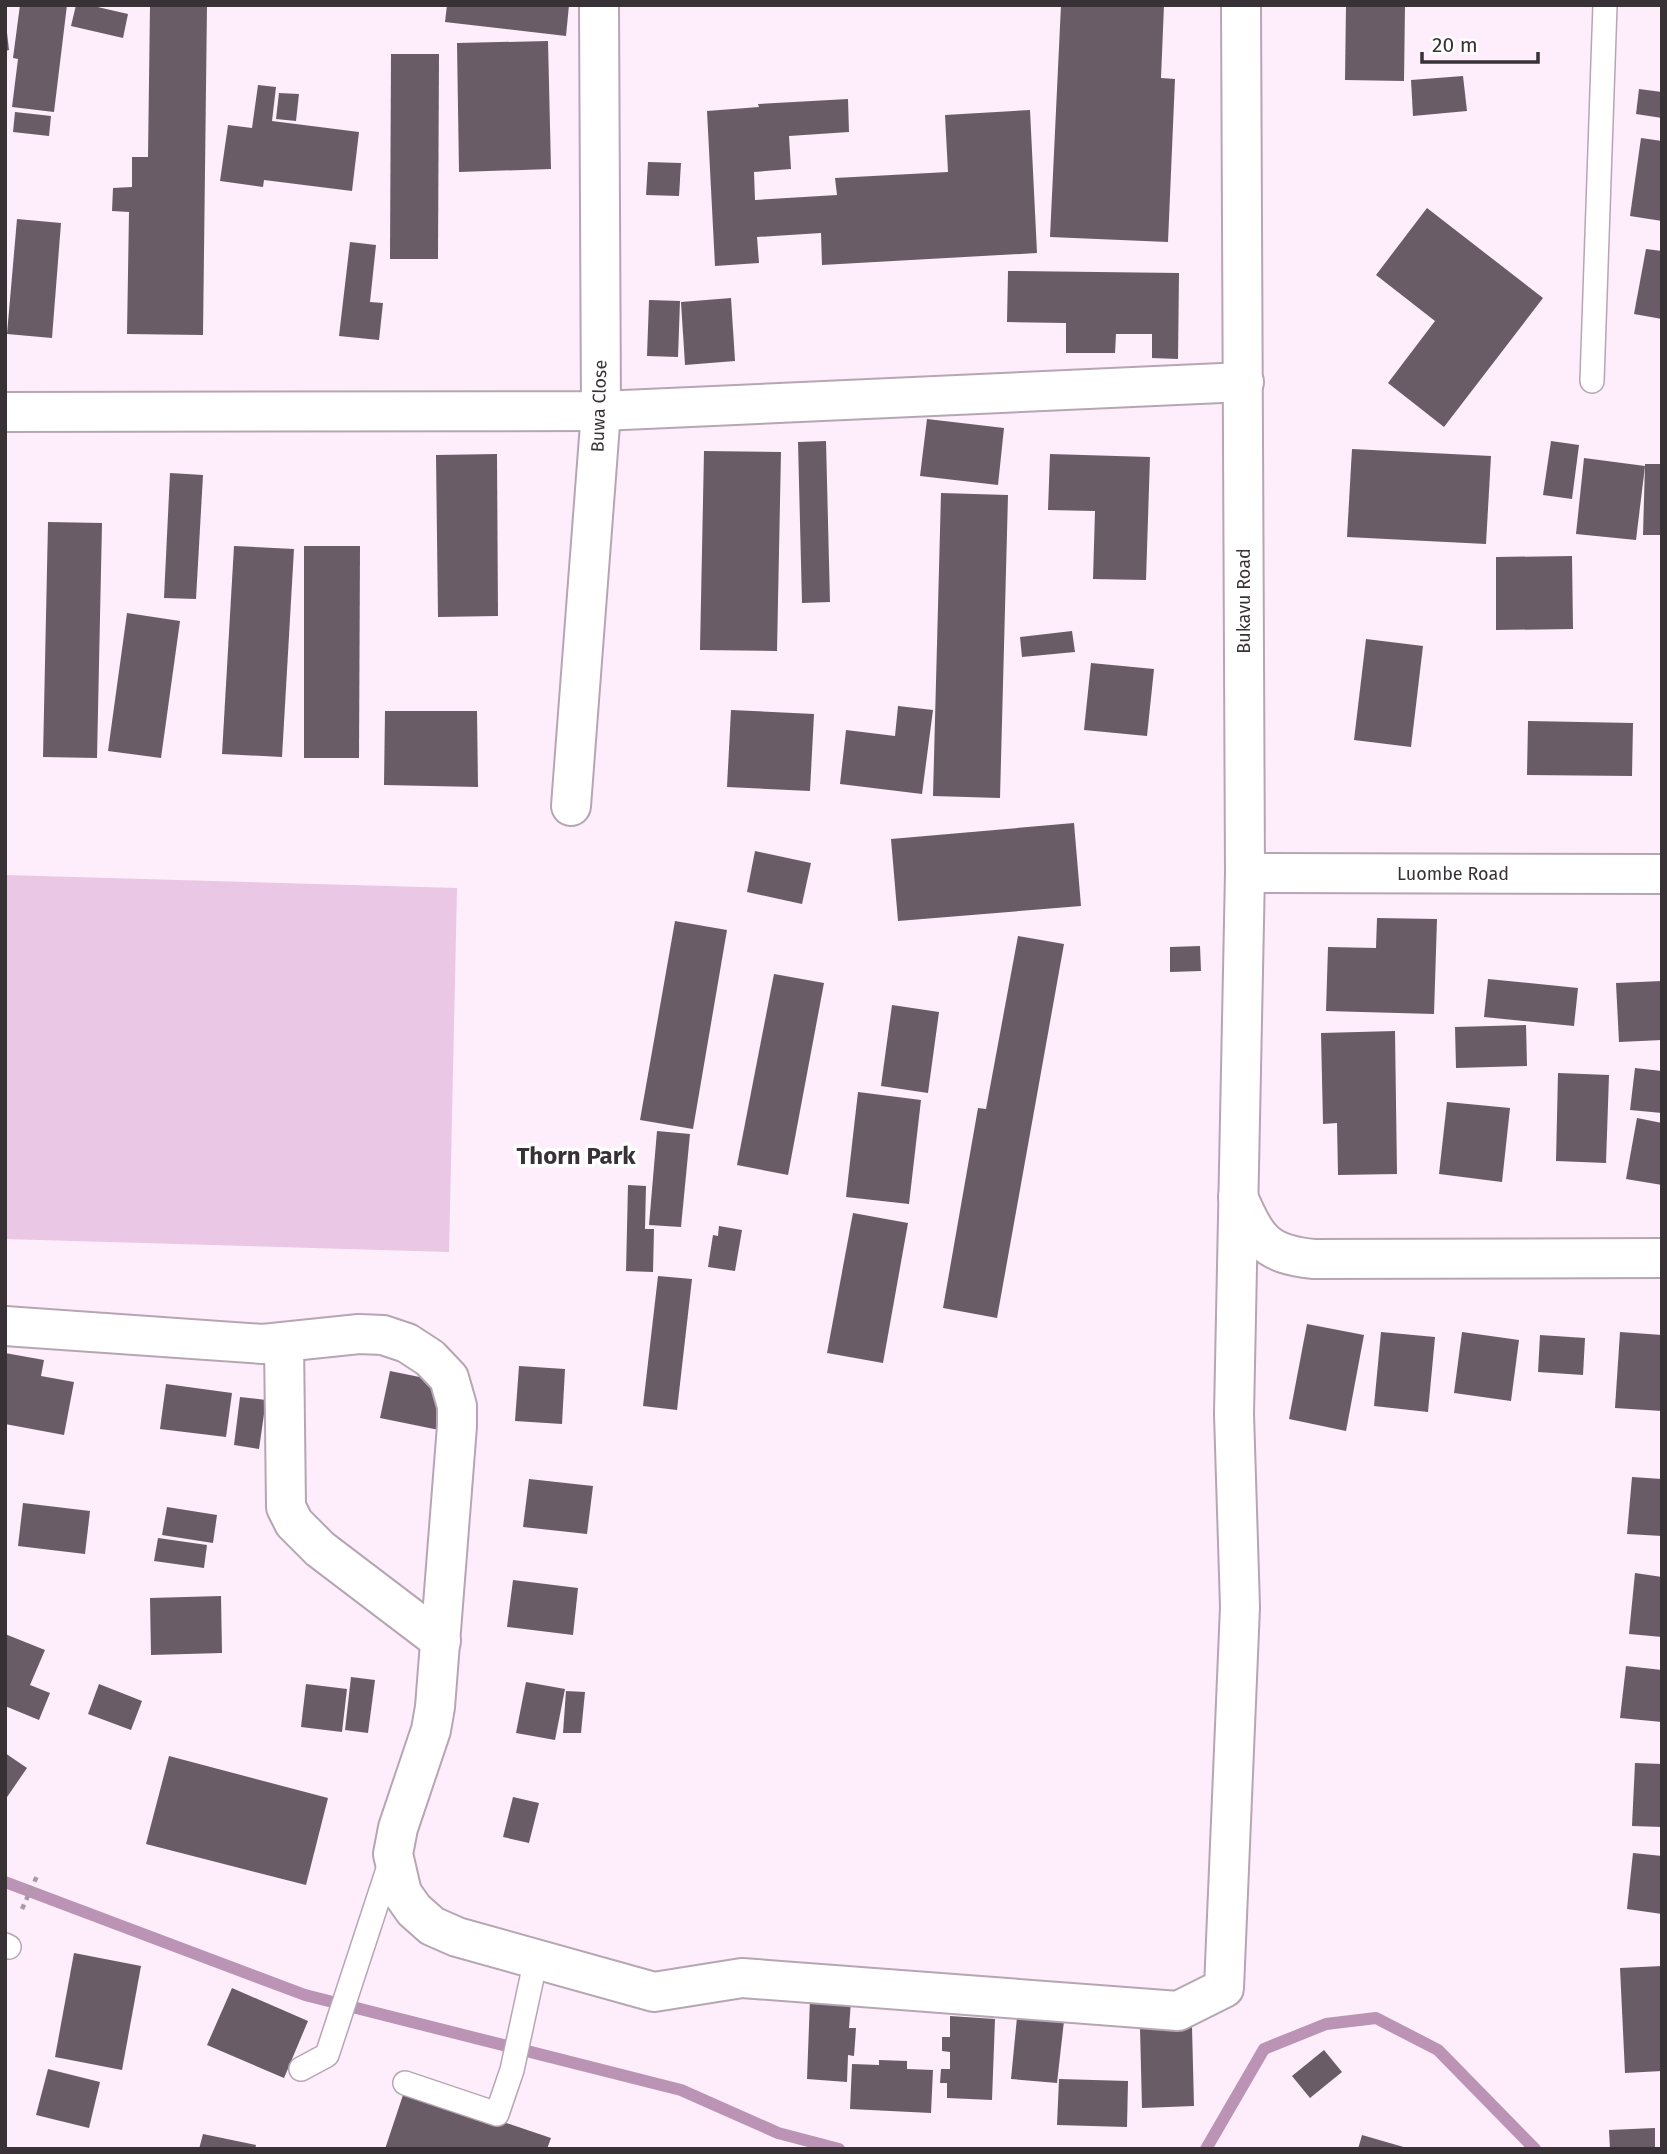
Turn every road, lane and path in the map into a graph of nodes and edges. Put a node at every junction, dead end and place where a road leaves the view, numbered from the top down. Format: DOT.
graph roads {
  1 [pos="600,5"];
  2 [pos="1241,5"];
  3 [pos="1605,5"];
  4 [pos="1592,381"];
  5 [pos="1244,382"];
  6 [pos="601,411"];
  7 [pos="5,412"];
  8 [pos="571,806"];
  9 [pos="1245,873"];
  10 [pos="1662,874"];
  11 [pos="1238,1197"];
  12 [pos="1662,1258"];
  13 [pos="5,1326"];
  14 [pos="284,1342"];
  15 [pos="442,1641"];
  16 [pos="393,1854"];
  17 [pos="37,1876"];
  18 [pos="22,1909"];
  19 [pos="536,1959"];
  20 [pos="301,2069"];
  21 [pos="405,2083"];
  1 -- 6 [label="street, Buwa Close"];
  2 -- 5 [label="street, Bukavu Road"];
  3 -- 4 [label="lane"];
  5 -- 6 [label="street"];
  5 -- 9 [label="street, Bukavu Road"];
  6 -- 7 [label="street"];
  6 -- 8 [label="street, Buwa Close"];
  9 -- 10 [label="street, Luombe Road"];
  9 -- 11 [label="street, Bukavu Road"];
  11 -- 12 [label="street"];
  11 -- 19 [label="street, Bukavu Road"];
  13 -- 14 [label="street"];
  14 -- 15 [label="street"];
  14 -- 15 [label="street"];
  15 -- 16 [label="street"];
  16 -- 19 [label="street"];
  16 -- 20 [label="lane"];
  17 -- 18 [label="path"];
  19 -- 21 [label="lane"];
}
